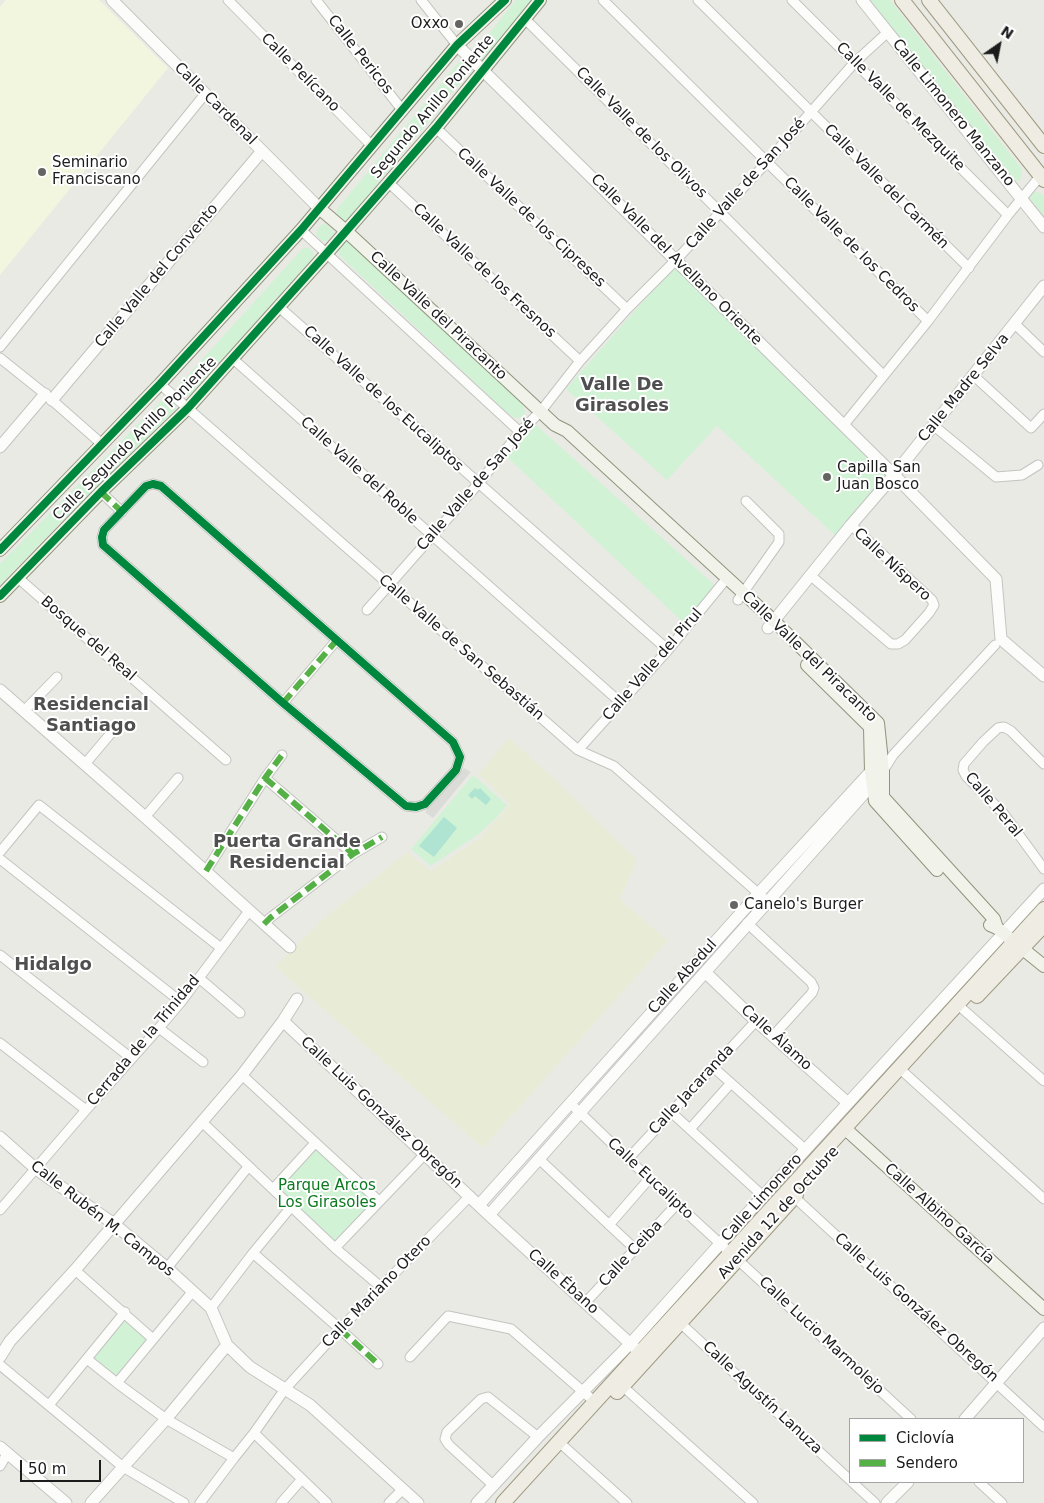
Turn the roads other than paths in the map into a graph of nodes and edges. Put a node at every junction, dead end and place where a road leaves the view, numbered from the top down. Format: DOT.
graph roads {
  1 [pos="112,0"];
  2 [pos="228,0"];
  3 [pos="316,0"];
  4 [pos="421,0"];
  5 [pos="505,0"];
  6 [pos="540,0"];
  7 [pos="603,0"];
  8 [pos="698,0"];
  9 [pos="792,0"];
  10 [pos="862,0"];
  11 [pos="902,0"];
  12 [pos="929,0"];
  13 [pos="524,19"];
  14 [pos="888,32"];
  15 [pos="457,45"];
  16 [pos="855,62"];
  17 [pos="482,70"];
  18 [pos="205,94"];
  19 [pos="403,111"];
  20 [pos="811,112"];
  21 [pos="436,128"];
  22 [pos="372,146"];
  23 [pos="1044,146"];
  24 [pos="262,150"];
  25 [pos="767,162"];
  26 [pos="1042,178"];
  27 [pos="388,182"];
  28 [pos="1021,199"];
  29 [pos="319,208"];
  30 [pos="720,212"];
  31 [pos="1008,215"];
  32 [pos="1044,227"];
  33 [pos="301,230"];
  34 [pos="346,231"];
  35 [pos="327,254"];
  36 [pos="676,260"];
  37 [pos="969,268"];
  38 [pos="1044,286"];
  39 [pos="279,307"];
  40 [pos="627,309"];
  41 [pos="928,321"];
  42 [pos="1015,324"];
  43 [pos="0,347"];
  44 [pos="1044,352"];
  45 [pos="0,358"];
  46 [pos="232,358"];
  47 [pos="580,361"];
  48 [pos="883,375"];
  49 [pos="974,376"];
  50 [pos="160,384"];
  51 [pos="49,397"];
  52 [pos="188,408"];
  53 [pos="541,411"];
  54 [pos="1044,414"];
  55 [pos="933,425"];
  56 [pos="844,426"];
  57 [pos="520,432"];
  58 [pos="1,445"];
  59 [pos="103,445"];
  60 [pos="1038,465"];
  61 [pos="894,475"];
  62 [pos="478,484"];
  63 [pos="101,492"];
  64 [pos="746,501"];
  65 [pos="122,512"];
  66 [pos="851,526"];
  67 [pos="432,536"];
  68 [pos="0,550"];
  69 [pos="810,575"];
  70 [pos="17,577"];
  71 [pos="724,581"];
  72 [pos="389,585"];
  73 [pos="0,596"];
  74 [pos="740,596"];
  75 [pos="367,610"];
  76 [pos="771,625"];
  77 [pos="336,641"];
  78 [pos="998,642"];
  79 [pos="668,650"];
  80 [pos="1043,674"];
  81 [pos="58,677"];
  82 [pos="0,690"];
  83 [pos="283,703"];
  84 [pos="621,703"];
  85 [pos="24,711"];
  86 [pos="117,726"];
  87 [pos="578,750"];
  88 [pos="282,754"];
  89 [pos="226,760"];
  90 [pos="85,764"];
  91 [pos="1044,764"];
  92 [pos="882,765"];
  93 [pos="178,778"];
  94 [pos="265,778"];
  95 [pos="872,785"];
  96 [pos="145,817"];
  97 [pos="382,837"];
  98 [pos="0,852"];
  99 [pos="353,854"];
  100 [pos="0,859"];
  101 [pos="1044,869"];
  102 [pos="206,871"];
  103 [pos="1044,889"];
  104 [pos="763,898"];
  105 [pos="1044,909"];
  106 [pos="249,911"];
  107 [pos="748,923"];
  108 [pos="264,924"];
  109 [pos="1044,925"];
  110 [pos="1000,931"];
  111 [pos="1019,946"];
  112 [pos="290,947"];
  113 [pos="221,948"];
  114 [pos="708,950"];
  115 [pos="0,955"];
  116 [pos="717,958"];
  117 [pos="1044,966"];
  118 [pos="705,972"];
  119 [pos="199,978"];
  120 [pos="297,999"];
  121 [pos="181,1002"];
  122 [pos="960,1007"];
  123 [pos="240,1013"];
  124 [pos="650,1014"];
  125 [pos="283,1021"];
  126 [pos="756,1021"];
  127 [pos="660,1023"];
  128 [pos="159,1028"];
  129 [pos="773,1036"];
  130 [pos="0,1044"];
  131 [pos="131,1058"];
  132 [pos="203,1062"];
  133 [pos="713,1067"];
  134 [pos="902,1070"];
  135 [pos="242,1075"];
  136 [pos="1044,1081"];
  137 [pos="731,1083"];
  138 [pos="570,1103"];
  139 [pos="848,1103"];
  140 [pos="86,1110"];
  141 [pos="672,1112"];
  142 [pos="581,1114"];
  143 [pos="202,1122"];
  144 [pos="843,1126"];
  145 [pos="690,1129"];
  146 [pos="0,1137"];
  147 [pos="315,1143"];
  148 [pos="806,1150"];
  149 [pos="425,1154"];
  150 [pos="539,1160"];
  151 [pos="628,1160"];
  152 [pos="248,1167"];
  153 [pos="36,1169"];
  154 [pos="649,1179"];
  155 [pos="273,1189"];
  156 [pos="791,1194"];
  157 [pos="470,1196"];
  158 [pos="763,1196"];
  159 [pos="1044,1199"];
  160 [pos="378,1201"];
  161 [pos="677,1204"];
  162 [pos="478,1205"];
  163 [pos="292,1207"];
  164 [pos="0,1210"];
  165 [pos="489,1215"];
  166 [pos="114,1224"];
  167 [pos="610,1225"];
  168 [pos="335,1248"];
  169 [pos="635,1249"];
  170 [pos="730,1252"];
  171 [pos="253,1253"];
  172 [pos="167,1268"];
  173 [pos="75,1270"];
  174 [pos="381,1287"];
  175 [pos="193,1291"];
  176 [pos="586,1303"];
  177 [pos="211,1308"];
  178 [pos="1044,1309"];
  179 [pos="125,1312"];
  180 [pos="677,1320"];
  181 [pos="1044,1328"];
  182 [pos="340,1329"];
  183 [pos="154,1339"];
  184 [pos="5,1343"];
  185 [pos="227,1345"];
  186 [pos="640,1351"];
  187 [pos="410,1357"];
  188 [pos="0,1358"];
  189 [pos="87,1359"];
  190 [pos="378,1364"];
  191 [pos="0,1365"];
  192 [pos="116,1383"];
  193 [pos="619,1383"];
  194 [pos="998,1383"];
  195 [pos="285,1388"];
  196 [pos="583,1391"];
  197 [pos="595,1402"];
  198 [pos="49,1405"];
  199 [pos="909,1418"];
  200 [pos="966,1418"];
  201 [pos="166,1419"];
  202 [pos="1044,1426"];
  203 [pos="254,1434"];
  204 [pos="538,1437"];
  205 [pos="562,1445"];
  206 [pos="4,1450"];
  207 [pos="234,1458"];
  208 [pos="0,1466"];
  209 [pos="123,1466"];
  210 [pos="302,1479"];
  211 [pos="849,1479"];
  212 [pos="853,1483"];
  213 [pos="907,1483"];
  214 [pos="980,1483"];
  215 [pos="493,1485"];
  216 [pos="403,1489"];
  217 [pos="66,1503"];
  218 [pos="91,1503"];
  219 [pos="184,1503"];
  220 [pos="200,1503"];
  221 [pos="281,1503"];
  222 [pos="327,1503"];
  223 [pos="389,1503"];
  224 [pos="418,1503"];
  225 [pos="477,1503"];
  226 [pos="503,1503"];
  227 [pos="516,1503"];
  228 [pos="627,1503"];
  229 [pos="753,1503"];
  230 [pos="875,1503"];
  231 [pos="887,1503"];
  232 [pos="1002,1503"];
  1 -- 18 [label="street, Calle Cardenal"];
  2 -- 22 [label="street, Calle Pelícano"];
  3 -- 19 [label="street, Calle Pericos"];
  4 -- 15 [label="street"];
  5 -- 15 [label="main road, Segundo Anillo Poniente"];
  6 -- 13 [label="main road, Segundo Anillo Poniente"];
  7 -- 25 [label="street, Calle Valle de los Cedros"];
  8 -- 20 [label="street, Calle Valle del Carmén"];
  9 -- 16 [label="street, Calle Valle de Mezquite"];
  10 -- 14 [label="street, Calle Limonero Manzano"];
  11 -- 26 [label="main road"];
  12 -- 23 [label="main road"];
  13 -- 17 [label="main road, Segundo Anillo Poniente"];
  13 -- 30 [label="street, Calle Valle de los Olivos"];
  14 -- 16 [label="street, Calle Valle de San José"];
  14 -- 28 [label="street, Calle Limonero Manzano"];
  15 -- 17 [label="street, Calle Valle del Avellano Oriente"];
  15 -- 19 [label="main road, Segundo Anillo Poniente"];
  16 -- 20 [label="street, Calle Valle de San José"];
  16 -- 31 [label="street, Calle Valle de Mezquite"];
  17 -- 21 [label="main road, Segundo Anillo Poniente"];
  17 -- 36 [label="street, Calle Valle del Avellano Oriente"];
  18 -- 24 [label="street, Calle Cardenal"];
  18 -- 43 [label="street"];
  19 -- 22 [label="main road, Segundo Anillo Poniente"];
  20 -- 25 [label="street, Calle Valle de San José"];
  20 -- 37 [label="street, Calle Valle del Carmén"];
  21 -- 27 [label="main road, Segundo Anillo Poniente"];
  21 -- 40 [label="street, Calle Valle de los Cipreses"];
  22 -- 29 [label="main road, Segundo Anillo Poniente"];
  24 -- 29 [label="street, Calle Cardenal"];
  24 -- 51 [label="street, Calle Valle del Convento"];
  25 -- 30 [label="street, Calle Valle de San José"];
  25 -- 41 [label="street, Calle Valle de los Cedros"];
  26 -- 28 [label="street"];
  27 -- 34 [label="main road, Segundo Anillo Poniente"];
  27 -- 47 [label="street, Calle Valle de los Fresnos"];
  28 -- 31 [label="street"];
  28 -- 32 [label="street, Calle Limonero Manzano"];
  29 -- 33 [label="main road, Calle Segundo Anillo Poniente"];
  29 -- 34 [label="main road, Calle Valle del Piracanto"];
  30 -- 36 [label="street, Calle Valle de San José"];
  30 -- 48 [label="street, Calle Valle de los Olivos"];
  31 -- 37 [label="street"];
  33 -- 35 [label="street, Calle Valle del Piracanto"];
  33 -- 50 [label="main road, Calle Segundo Anillo Poniente"];
  34 -- 35 [label="main road, Calle Segundo Anillo Poniente"];
  34 -- 53 [label="main road, Calle Valle del Piracanto"];
  35 -- 39 [label="main road, Calle Segundo Anillo Poniente"];
  35 -- 57 [label="street, Calle Valle del Piracanto"];
  36 -- 40 [label="street, Calle Valle de San José"];
  36 -- 56 [label="street, Calle Valle del Avellano Oriente"];
  37 -- 41 [label="street"];
  38 -- 42 [label="street, Calle Madre Selva"];
  39 -- 46 [label="main road, Calle Segundo Anillo Poniente"];
  39 -- 62 [label="street, Calle Valle de los Eucaliptos"];
  40 -- 47 [label="street, Calle Valle de San José"];
  41 -- 48 [label="street"];
  42 -- 44 [label="street"];
  42 -- 49 [label="street, Calle Madre Selva"];
  45 -- 51 [label="street"];
  46 -- 52 [label="main road, Calle Segundo Anillo Poniente"];
  46 -- 67 [label="street, Calle Valle del Roble"];
  47 -- 53 [label="street, Calle Valle de San José"];
  48 -- 56 [label="street"];
  49 -- 54 [label="street"];
  49 -- 55 [label="street, Calle Madre Selva"];
  50 -- 52 [label="street, Calle Valle de San Sebastián"];
  50 -- 59 [label="main road, Calle Segundo Anillo Poniente"];
  51 -- 58 [label="street, Calle Valle del Convento"];
  51 -- 59 [label="street"];
  52 -- 63 [label="main road, Calle Segundo Anillo Poniente"];
  52 -- 72 [label="street, Calle Valle de San Sebastián"];
  53 -- 57 [label="street, Calle Valle de San José"];
  53 -- 71 [label="main road, Calle Valle del Piracanto"];
  55 -- 60 [label="street"];
  55 -- 61 [label="street, Calle Madre Selva"];
  56 -- 61 [label="street, Calle Valle del Avellano Oriente"];
  57 -- 62 [label="street, Calle Valle de San José"];
  59 -- 68 [label="main road, Calle Segundo Anillo Poniente"];
  61 -- 66 [label="street, Calle Madre Selva"];
  61 -- 78 [label="street, Calle Valle del Avellano Oriente"];
  62 -- 67 [label="street, Calle Valle de San José"];
  62 -- 79 [label="street, Calle Valle de los Eucaliptos"];
  63 -- 65 [label="street"];
  63 -- 70 [label="main road, Calle Segundo Anillo Poniente"];
  64 -- 74 [label="street"];
  65 -- 77 [label="street"];
  65 -- 83 [label="street"];
  66 -- 69 [label="street, Calle Madre Selva"];
  66 -- 69 [label="street, Calle Níspero"];
  67 -- 72 [label="street, Calle Valle de San José"];
  67 -- 84 [label="street, Calle Valle del Roble"];
  69 -- 76 [label="street, Calle Madre Selva"];
  70 -- 73 [label="main road, Calle Segundo Anillo Poniente"];
  70 -- 89 [label="street, Bosque del Real"];
  71 -- 74 [label="main road, Calle Valle del Piracanto"];
  71 -- 79 [label="street, Calle Valle del Pirul"];
  72 -- 75 [label="street, Calle Valle de San José"];
  72 -- 87 [label="street, Calle Valle de San Sebastián"];
  74 -- 76 [label="main road, Calle Valle del Piracanto"];
  76 -- 92 [label="main road, Calle Valle del Piracanto"];
  77 -- 83 [label="street"];
  77 -- 83 [label="street"];
  78 -- 80 [label="street"];
  78 -- 92 [label="street, Calle Abedul"];
  79 -- 84 [label="street, Calle Valle del Pirul"];
  81 -- 85 [label="street"];
  82 -- 85 [label="street"];
  84 -- 87 [label="street, Calle Valle del Pirul"];
  85 -- 90 [label="street"];
  86 -- 90 [label="street"];
  87 -- 104 [label="street, Calle Valle de San Sebastián"];
  88 -- 94 [label="street"];
  90 -- 96 [label="street"];
  91 -- 101 [label="street, Calle Peral"];
  92 -- 95 [label="main road, Calle Valle del Piracanto"];
  92 -- 104 [label="street, Calle Abedul"];
  92 -- 110 [label="main road, Calle Valle del Piracanto"];
  93 -- 96 [label="street"];
  94 -- 99 [label="street"];
  94 -- 102 [label="street"];
  95 -- 104 [label="street, Calle Abedul"];
  95 -- 110 [label="main road, Calle Valle del Piracanto"];
  96 -- 102 [label="street"];
  97 -- 99 [label="street"];
  98 -- 113 [label="street"];
  99 -- 108 [label="street"];
  100 -- 121 [label="street"];
  102 -- 106 [label="street"];
  103 -- 110 [label="street, Calle Limonero"];
  104 -- 107 [label="street, Calle Abedul"];
  104 -- 114 [label="street, Calle Abedul"];
  105 -- 111 [label="main road"];
  106 -- 108 [label="street"];
  106 -- 113 [label="street, Cerrada de la Trinidad"];
  107 -- 116 [label="street, Calle Abedul"];
  107 -- 129 [label="street"];
  108 -- 112 [label="street"];
  109 -- 111 [label="main road, Avenida 12 de Octubre"];
  110 -- 111 [label="main road"];
  110 -- 139 [label="street, Calle Limonero"];
  111 -- 117 [label="main road"];
  111 -- 122 [label="main road, Avenida 12 de Octubre"];
  113 -- 119 [label="street, Cerrada de la Trinidad"];
  114 -- 116 [label="street"];
  114 -- 124 [label="street, Calle Abedul"];
  115 -- 131 [label="street"];
  116 -- 118 [label="street, Calle Abedul"];
  118 -- 126 [label="street, Calle Álamo"];
  118 -- 127 [label="street, Calle Abedul"];
  119 -- 121 [label="street, Cerrada de la Trinidad"];
  119 -- 123 [label="street"];
  120 -- 125 [label="street"];
  121 -- 128 [label="street, Cerrada de la Trinidad"];
  122 -- 134 [label="main road, Avenida 12 de Octubre"];
  122 -- 136 [label="street"];
  124 -- 127 [label="street"];
  124 -- 138 [label="street, Calle Abedul"];
  125 -- 135 [label="street"];
  125 -- 149 [label="street, Calle Luis González Obregón"];
  126 -- 129 [label="street, Calle Álamo"];
  126 -- 133 [label="street, Calle Jacaranda"];
  127 -- 142 [label="street, Calle Abedul"];
  128 -- 131 [label="street, Cerrada de la Trinidad"];
  128 -- 132 [label="street"];
  129 -- 139 [label="street, Calle Álamo"];
  130 -- 140 [label="street"];
  131 -- 140 [label="street, Cerrada de la Trinidad"];
  133 -- 137 [label="street"];
  133 -- 141 [label="street, Calle Jacaranda"];
  134 -- 144 [label="main road, Avenida 12 de Octubre"];
  134 -- 159 [label="street"];
  135 -- 143 [label="street"];
  135 -- 147 [label="street"];
  137 -- 145 [label="street"];
  137 -- 148 [label="street"];
  138 -- 142 [label="street, Calle Eucalipto"];
  138 -- 162 [label="street, Calle Abedul"];
  139 -- 144 [label="street, Calle Limonero"];
  140 -- 153 [label="street, Cerrada de la Trinidad"];
  141 -- 145 [label="street"];
  141 -- 151 [label="street, Calle Jacaranda"];
  142 -- 150 [label="street, Calle Abedul"];
  142 -- 151 [label="street, Calle Eucalipto"];
  143 -- 152 [label="street"];
  143 -- 166 [label="street"];
  144 -- 148 [label="street, Calle Limonero"];
  144 -- 156 [label="main road, Avenida 12 de Octubre"];
  144 -- 178 [label="main road, Calle Albino García"];
  145 -- 158 [label="street"];
  146 -- 153 [label="street, Calle Rubén M. Campos"];
  147 -- 155 [label="street"];
  147 -- 160 [label="street"];
  148 -- 158 [label="street, Calle Limonero"];
  149 -- 157 [label="street, Calle Luis González Obregón"];
  149 -- 160 [label="street"];
  150 -- 165 [label="street, Calle Abedul"];
  150 -- 167 [label="street"];
  151 -- 154 [label="street, Calle Eucalipto"];
  152 -- 155 [label="street"];
  152 -- 172 [label="street"];
  153 -- 164 [label="street, Cerrada de la Trinidad"];
  153 -- 166 [label="street, Calle Rubén M. Campos"];
  154 -- 161 [label="street, Calle Eucalipto"];
  154 -- 167 [label="street"];
  155 -- 163 [label="street"];
  156 -- 170 [label="main road, Avenida 12 de Octubre"];
  156 -- 194 [label="street, Calle Luis González Obregón"];
  157 -- 162 [label="street, Calle Luis González Obregón"];
  157 -- 174 [label="street, Calle Mariano Otero"];
  158 -- 170 [label="street, Calle Limonero"];
  160 -- 168 [label="street"];
  161 -- 169 [label="street, Calle Ceiba"];
  161 -- 170 [label="street, Calle Eucalipto"];
  162 -- 165 [label="street, Calle Ébano"];
  163 -- 168 [label="street"];
  163 -- 171 [label="street"];
  165 -- 176 [label="street, Calle Ébano"];
  166 -- 172 [label="street, Calle Rubén M. Campos"];
  166 -- 173 [label="street"];
  167 -- 169 [label="street"];
  168 -- 174 [label="street"];
  169 -- 176 [label="street, Calle Ceiba"];
  170 -- 180 [label="main road, Avenida 12 de Octubre"];
  170 -- 186 [label="street, Calle Limonero"];
  170 -- 199 [label="street, Calle Lucio Marmolejo"];
  171 -- 177 [label="street"];
  171 -- 182 [label="street"];
  172 -- 175 [label="street, Calle Rubén M. Campos"];
  173 -- 179 [label="street"];
  173 -- 184 [label="street"];
  174 -- 182 [label="street, Calle Mariano Otero"];
  175 -- 177 [label="street, Calle Rubén M. Campos"];
  175 -- 183 [label="street"];
  176 -- 186 [label="street, Calle Ébano"];
  177 -- 185 [label="street, Calle Rubén M. Campos"];
  179 -- 183 [label="street"];
  179 -- 189 [label="street"];
  180 -- 186 [label="main road, Avenida 12 de Octubre"];
  180 -- 211 [label="street, Calle Agustín Lanuza"];
  181 -- 194 [label="street"];
  182 -- 190 [label="street"];
  182 -- 195 [label="street, Calle Mariano Otero"];
  183 -- 192 [label="street"];
  184 -- 188 [label="street"];
  185 -- 195 [label="street, Calle Rubén M. Campos"];
  185 -- 201 [label="street"];
  186 -- 193 [label="main road, Avenida 12 de Octubre"];
  186 -- 196 [label="street, Calle Limonero"];
  187 -- 196 [label="street"];
  189 -- 192 [label="street"];
  189 -- 198 [label="street"];
  191 -- 198 [label="street"];
  192 -- 201 [label="street"];
  193 -- 197 [label="main road, Avenida 12 de Octubre"];
  193 -- 205 [label="main road, Avenida 12 de Octubre"];
  193 -- 229 [label="street"];
  194 -- 200 [label="street"];
  194 -- 202 [label="street, Calle Luis González Obregón"];
  195 -- 203 [label="street, Calle Mariano Otero"];
  195 -- 216 [label="street, Calle Rubén M. Campos"];
  196 -- 197 [label="street"];
  196 -- 204 [label="street, Calle Limonero"];
  197 -- 205 [label="main road, Avenida 12 de Octubre"];
  198 -- 209 [label="street"];
  201 -- 207 [label="street"];
  201 -- 209 [label="street"];
  203 -- 207 [label="street, Calle Mariano Otero"];
  203 -- 210 [label="street"];
  204 -- 215 [label="street, Calle Limonero"];
  204 -- 215 [label="street"];
  205 -- 226 [label="main road, Avenida 12 de Octubre"];
  205 -- 227 [label="main road, Avenida 12 de Octubre"];
  205 -- 228 [label="street"];
  206 -- 208 [label="street"];
  206 -- 217 [label="street"];
  207 -- 220 [label="street, Calle Mariano Otero"];
  209 -- 218 [label="street"];
  209 -- 219 [label="street"];
  210 -- 221 [label="street"];
  210 -- 222 [label="street"];
  212 -- 230 [label="street, Calle Agustín Lanuza"];
  213 -- 231 [label="street"];
  214 -- 232 [label="street"];
  215 -- 225 [label="street, Calle Limonero"];
  216 -- 223 [label="street"];
  216 -- 224 [label="street, Calle Rubén M. Campos"];
}
